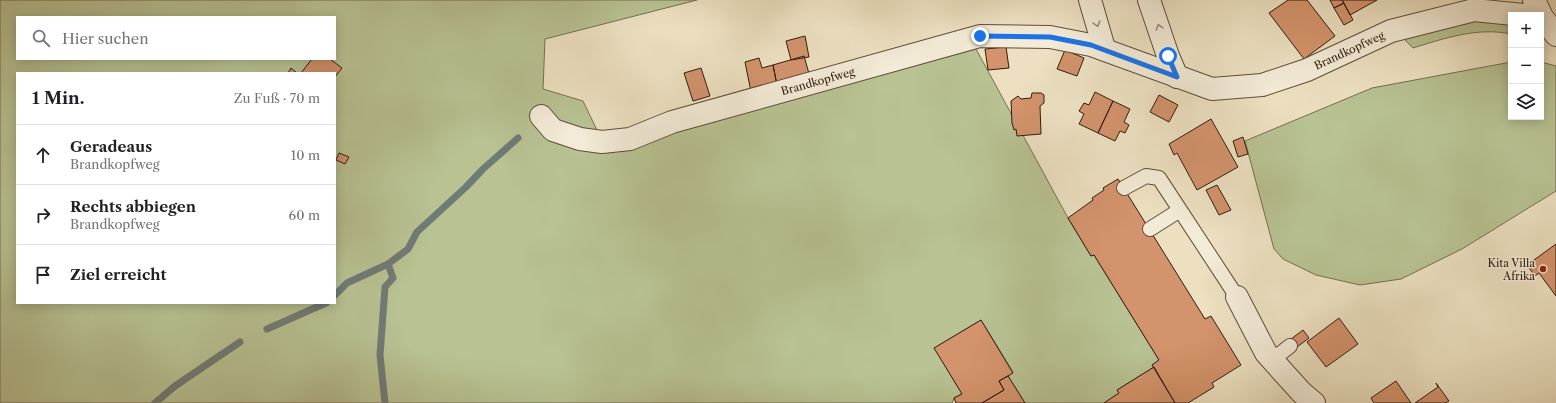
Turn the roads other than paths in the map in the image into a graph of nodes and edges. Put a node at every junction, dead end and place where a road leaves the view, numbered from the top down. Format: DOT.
graph roads {
  1 [pos="1090,0"];
  2 [pos="1149,0"];
  3 [pos="1517,12"];
  4 [pos="1544,19"];
  5 [pos="1556,35"];
  6 [pos="1104,48"];
  7 [pos="1177,77"];
  8 [pos="540,116"];
  9 [pos="1124,188"];
  10 [pos="1180,210"];
  11 [pos="1150,229"];
  12 [pos="1237,297"];
  13 [pos="1290,346"];
  14 [pos="1272,360"];
  15 [pos="1314,403"];
  1 -- 6 [label="street, one-way"];
  7 -- 2 [label="street, one-way"];
  3 -- 7 [label="street, Brandkopfweg"];
  4 -- 5 [label="street"];
  6 -- 7 [label="street, Brandkopfweg"];
  6 -- 8 [label="street, Brandkopfweg"];
  9 -- 10 [label="lane"];
  10 -- 11 [label="lane"];
  10 -- 12 [label="lane"];
  12 -- 14 [label="street"];
  13 -- 14 [label="lane"];
  14 -- 15 [label="street"];
}
